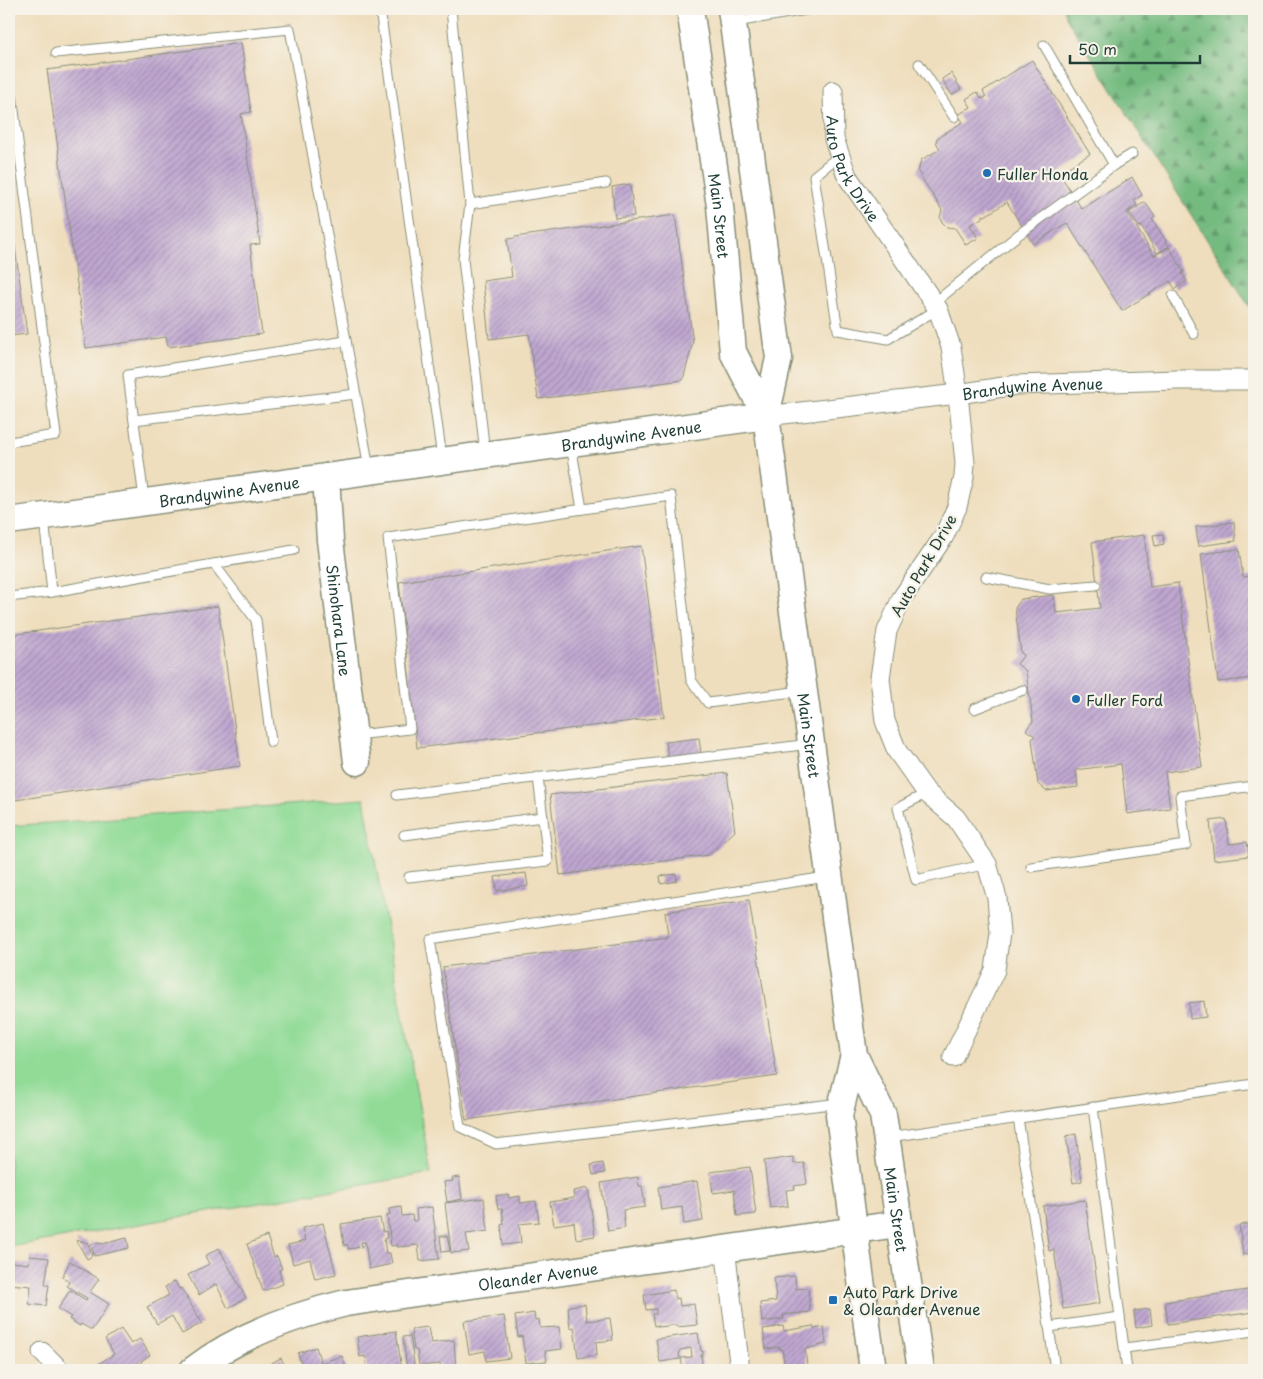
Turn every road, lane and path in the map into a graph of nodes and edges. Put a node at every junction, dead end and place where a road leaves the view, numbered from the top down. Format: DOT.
graph roads {
  1 [pos="380,9"];
  2 [pos="451,9"];
  3 [pos="690,9"];
  4 [pos="807,9"];
  5 [pos="732,16"];
  6 [pos="1044,45"];
  7 [pos="56,53"];
  8 [pos="919,64"];
  9 [pos="9,89"];
  10 [pos="833,91"];
  11 [pos="954,117"];
  12 [pos="1132,154"];
  13 [pos="840,155"];
  14 [pos="1114,165"];
  15 [pos="606,183"];
  16 [pos="470,204"];
  17 [pos="1173,296"];
  18 [pos="936,306"];
  19 [pos="1194,334"];
  20 [pos="346,341"];
  21 [pos="1254,380"];
  22 [pos="356,394"];
  23 [pos="958,394"];
  24 [pos="766,416"];
  25 [pos="134,420"];
  26 [pos="9,442"];
  27 [pos="570,443"];
  28 [pos="485,455"];
  29 [pos="442,461"];
  30 [pos="370,471"];
  31 [pos="326,477"];
  32 [pos="144,502"];
  33 [pos="582,509"];
  34 [pos="44,516"];
  35 [pos="9,521"];
  36 [pos="294,550"];
  37 [pos="214,564"];
  38 [pos="986,576"];
  39 [pos="1096,585"];
  40 [pos="52,592"];
  41 [pos="9,597"];
  42 [pos="1023,690"];
  43 [pos="803,691"];
  44 [pos="974,709"];
  45 [pos="354,736"];
  46 [pos="271,742"];
  47 [pos="810,744"];
  48 [pos="357,762"];
  49 [pos="538,777"];
  50 [pos="1254,786"];
  51 [pos="927,794"];
  52 [pos="397,795"];
  53 [pos="543,817"];
  54 [pos="404,835"];
  55 [pos="987,864"];
  56 [pos="1030,867"];
  57 [pos="409,877"];
  58 [pos="829,877"];
  59 [pos="854,1055"];
  60 [pos="953,1057"];
  61 [pos="1254,1084"];
  62 [pos="842,1102"];
  63 [pos="1093,1107"];
  64 [pos="1018,1118"];
  65 [pos="886,1137"];
  66 [pos="898,1224"];
  67 [pos="855,1230"];
  68 [pos="725,1248"];
  69 [pos="1120,1317"];
  70 [pos="1049,1327"];
  71 [pos="1254,1331"];
  72 [pos="1125,1348"];
  73 [pos="42,1352"];
  74 [pos="60,1370"];
  75 [pos="192,1370"];
  76 [pos="740,1370"];
  77 [pos="873,1370"];
  78 [pos="920,1370"];
  79 [pos="1055,1370"];
  80 [pos="1127,1370"];
  1 -- 29 [label="lane"];
  2 -- 16 [label="lane"];
  3 -- 24 [label="main road, Main Street"];
  4 -- 5 [label="lane"];
  5 -- 24 [label="main road, Main Street"];
  6 -- 14 [label="lane"];
  7 -- 20 [label="lane"];
  8 -- 11 [label="lane"];
  9 -- 26 [label="lane"];
  10 -- 13 [label="street, Auto Park Drive"];
  12 -- 14 [label="lane"];
  13 -- 18 [label="street, Auto Park Drive"];
  13 -- 18 [label="lane"];
  14 -- 18 [label="lane"];
  15 -- 16 [label="lane"];
  16 -- 28 [label="lane"];
  17 -- 19 [label="lane"];
  18 -- 23 [label="street, Auto Park Drive"];
  20 -- 22 [label="lane"];
  20 -- 25 [label="lane"];
  21 -- 23 [label="street, Brandywine Avenue"];
  22 -- 25 [label="lane"];
  22 -- 30 [label="lane"];
  23 -- 24 [label="street, Brandywine Avenue"];
  23 -- 51 [label="street, Auto Park Drive"];
  24 -- 27 [label="main road, Brandywine Avenue"];
  24 -- 43 [label="main road, Main Street"];
  25 -- 32 [label="lane"];
  27 -- 28 [label="main road, Brandywine Avenue"];
  27 -- 33 [label="lane"];
  28 -- 29 [label="main road, Brandywine Avenue"];
  29 -- 30 [label="main road, Brandywine Avenue"];
  30 -- 31 [label="main road, Brandywine Avenue"];
  31 -- 32 [label="main road, Brandywine Avenue"];
  31 -- 45 [label="main road, Shinohara Lane"];
  32 -- 34 [label="main road, Brandywine Avenue"];
  33 -- 43 [label="lane"];
  33 -- 45 [label="lane"];
  34 -- 35 [label="main road, Brandywine Avenue"];
  34 -- 40 [label="lane"];
  36 -- 37 [label="lane"];
  37 -- 40 [label="lane"];
  37 -- 46 [label="lane"];
  38 -- 39 [label="lane"];
  40 -- 41 [label="lane"];
  42 -- 44 [label="lane"];
  43 -- 47 [label="main road, Main Street"];
  45 -- 48 [label="main road, Shinohara Lane"];
  47 -- 49 [label="lane"];
  47 -- 58 [label="main road, Main Street"];
  49 -- 52 [label="lane"];
  49 -- 53 [label="lane"];
  50 -- 56 [label="lane"];
  51 -- 55 [label="street, Auto Park Drive"];
  51 -- 55 [label="lane"];
  53 -- 54 [label="lane"];
  53 -- 57 [label="lane"];
  55 -- 60 [label="street, Auto Park Drive"];
  58 -- 59 [label="main road, Main Street"];
  58 -- 62 [label="lane"];
  59 -- 62 [label="main road, Main Street"];
  59 -- 65 [label="main road, Main Street"];
  61 -- 63 [label="lane"];
  62 -- 67 [label="main road, Main Street"];
  63 -- 64 [label="lane"];
  63 -- 69 [label="lane"];
  64 -- 65 [label="lane"];
  64 -- 70 [label="lane"];
  65 -- 66 [label="main road, Main Street"];
  66 -- 67 [label="main road, Oleander Avenue"];
  66 -- 78 [label="main road, Main Street"];
  67 -- 68 [label="main road, Oleander Avenue"];
  67 -- 77 [label="main road, Main Street"];
  68 -- 75 [label="main road, Oleander Avenue"];
  68 -- 76 [label="street"];
  69 -- 70 [label="lane"];
  69 -- 72 [label="lane"];
  70 -- 79 [label="lane"];
  71 -- 72 [label="lane"];
  72 -- 80 [label="lane"];
  73 -- 74 [label="street"];
}
